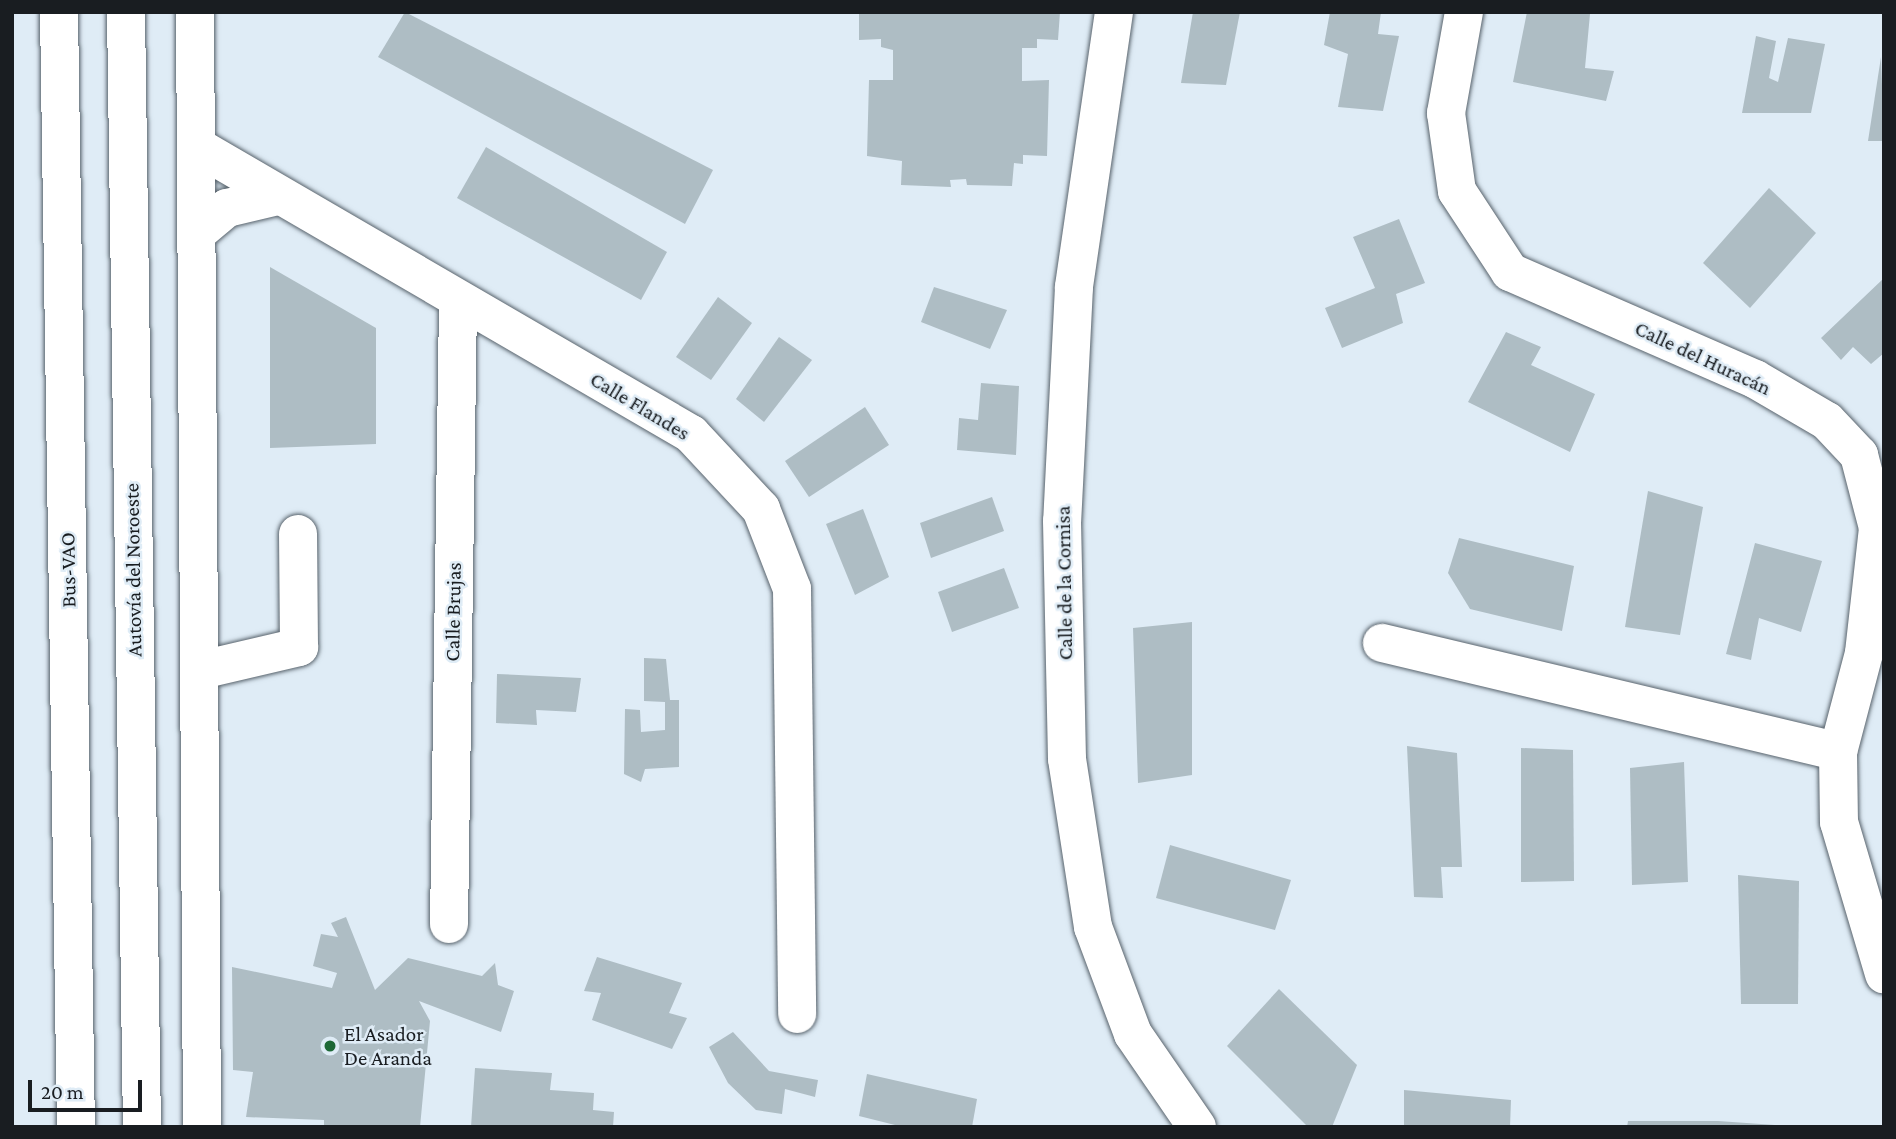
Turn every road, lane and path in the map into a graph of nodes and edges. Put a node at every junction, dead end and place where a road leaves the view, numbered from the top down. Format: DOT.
graph roads {
  1 [pos="59,12"];
  2 [pos="126,12"];
  3 [pos="195,12"];
  4 [pos="1114,12"];
  5 [pos="1464,12"];
  6 [pos="196,146"];
  7 [pos="278,196"];
  8 [pos="197,233"];
  9 [pos="458,300"];
  10 [pos="298,534"];
  11 [pos="1382,643"];
  12 [pos="201,670"];
  13 [pos="1838,752"];
  14 [pos="449,924"];
  15 [pos="1884,974"];
  16 [pos="797,1014"];
  17 [pos="76,1127"];
  18 [pos="142,1127"];
  19 [pos="202,1127"];
  20 [pos="1197,1127"];
  1 -- 17 [label="main road, Bus-VAO"];
  2 -- 18 [label="main road, Autovía del Noroeste"];
  3 -- 6 [label="main road"];
  4 -- 20 [label="main road, Calle de la Cornisa"];
  5 -- 13 [label="main road, Calle del Huracán"];
  6 -- 7 [label="main road, Calle Flandes"];
  6 -- 8 [label="main road"];
  7 -- 8 [label="main road"];
  7 -- 9 [label="main road, Calle Flandes"];
  8 -- 12 [label="main road"];
  9 -- 14 [label="main road, Calle Brujas"];
  9 -- 16 [label="main road, Calle Flandes"];
  10 -- 12 [label="main road"];
  11 -- 13 [label="main road"];
  12 -- 19 [label="main road"];
  13 -- 15 [label="main road, Calle del Huracán"];
}
